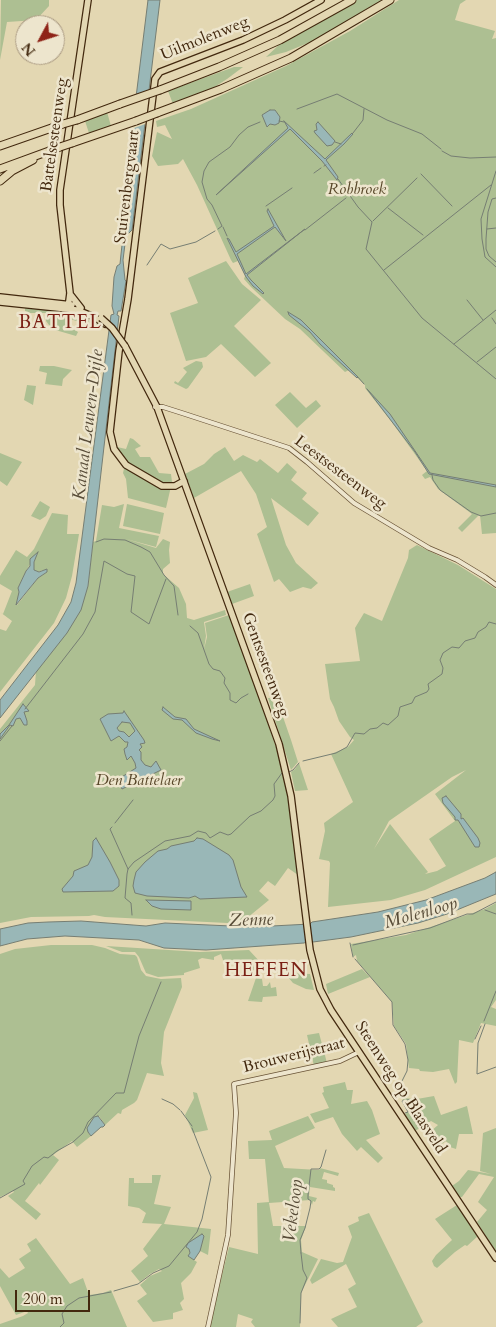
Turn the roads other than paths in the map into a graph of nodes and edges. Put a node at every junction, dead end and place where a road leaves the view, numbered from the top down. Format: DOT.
graph roads {
  1 [pos="88,0"];
  2 [pos="321,0"];
  3 [pos="352,0"];
  4 [pos="390,0"];
  5 [pos="155,79"];
  6 [pos="0,146"];
  7 [pos="20,164"];
  8 [pos="2,168"];
  9 [pos="2,179"];
  10 [pos="70,293"];
  11 [pos="0,297"];
  12 [pos="23,301"];
  13 [pos="0,302"];
  14 [pos="60,302"];
  15 [pos="69,306"];
  16 [pos="81,308"];
  17 [pos="100,320"];
  18 [pos="125,348"];
  19 [pos="156,407"];
  20 [pos="184,480"];
  21 [pos="173,486"];
  22 [pos="188,492"];
  23 [pos="496,585"];
  24 [pos="306,922"];
  25 [pos="359,1052"];
  26 [pos="496,1258"];
  27 [pos="208,1327"];
  1 -- 10 [label="main road, Battelsesteenweg"];
  2 -- 5 [label="main road, Uilmolenweg"];
  3 -- 6 [label="highway, bridge"];
  4 -- 7 [label="highway, bridge"];
  5 -- 21 [label="main road, Stuivenbergvaart"];
  7 -- 8 [label="highway"];
  7 -- 9 [label="highway"];
  10 -- 14 [label="main road"];
  10 -- 15 [label="main road, Battelsesteenweg"];
  10 -- 16 [label="main road"];
  11 -- 12 [label="main road"];
  12 -- 13 [label="main road"];
  12 -- 14 [label="main road"];
  12 -- 15 [label="main road"];
  14 -- 15 [label="main road"];
  15 -- 16 [label="main road, Gentsesteenweg"];
  15 -- 17 [label="main road, Gentsesteenweg"];
  16 -- 17 [label="main road, Gentsesteenweg"];
  17 -- 18 [label="main road, Gentsesteenweg, bridge"];
  17 -- 18 [label="main road, Gentsesteenweg, bridge"];
  18 -- 19 [label="main road, Gentsesteenweg"];
  19 -- 20 [label="main road, Gentsesteenweg"];
  19 -- 23 [label="street, Leestsesteenweg"];
  20 -- 21 [label="main road"];
  20 -- 22 [label="main road, Gentsesteenweg"];
  21 -- 22 [label="main road, Stuivenbergvaart"];
  22 -- 24 [label="main road, Gentsesteenweg"];
  24 -- 25 [label="main road, Steenweg op Blaasveld"];
  25 -- 26 [label="main road, Steenweg op Blaasveld"];
  25 -- 27 [label="street, Brouwerijstraat"];
}
